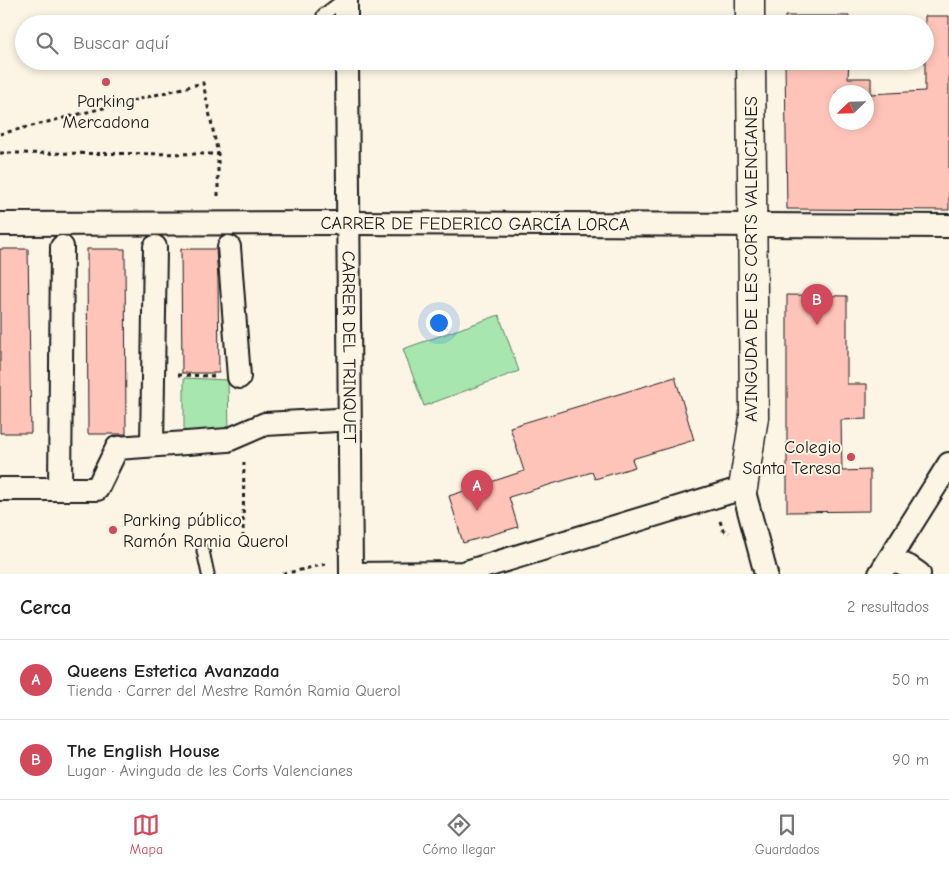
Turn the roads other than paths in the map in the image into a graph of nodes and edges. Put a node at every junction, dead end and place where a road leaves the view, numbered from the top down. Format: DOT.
graph roads {
  1 [pos="345,0"];
  2 [pos="750,0"];
  3 [pos="323,15"];
  4 [pos="346,15"];
  5 [pos="750,15"];
  6 [pos="346,70"];
  7 [pos="751,70"];
  8 [pos="348,223"];
  9 [pos="0,224"];
  10 [pos="753,225"];
  11 [pos="949,226"];
  12 [pos="62,247"];
  13 [pos="155,247"];
  14 [pos="229,247"];
  15 [pos="239,377"];
  16 [pos="336,420"];
  17 [pos="152,446"];
  18 [pos="949,464"];
  19 [pos="743,488"];
  20 [pos="0,489"];
  21 [pos="60,489"];
  22 [pos="203,551"];
  23 [pos="889,561"];
  24 [pos="208,574"];
  25 [pos="351,574"];
  26 [pos="766,574"];
  27 [pos="919,574"];
  1 -- 3 [label="lane"];
  1 -- 4 [label="street"];
  2 -- 5 [label="street"];
  6 -- 8 [label="street, CARRER DEL TRINQUET"];
  7 -- 10 [label="street, AVINGUDA DE LES CORTS VALENCIANES"];
  8 -- 9 [label="street, CARRER DE FEDERICO GARCÍA LORCA"];
  8 -- 10 [label="street, CARRER DE FEDERICO GARCÍA LORCA"];
  8 -- 25 [label="street, CARRER DEL TRINQUET"];
  10 -- 11 [label="street, CARRER DE FEDERICO GARCÍA LORCA"];
  10 -- 19 [label="street, AVINGUDA DE LES CORTS VALENCIANES"];
  12 -- 21 [label="street"];
  13 -- 17 [label="street"];
  14 -- 15 [label="street"];
  16 -- 17 [label="street"];
  17 -- 21 [label="street"];
  18 -- 23 [label="street"];
  19 -- 25 [label="street"];
  19 -- 26 [label="street, AVINGUDA DE LES CORTS VALENCIANES"];
  20 -- 21 [label="street"];
  22 -- 24 [label="lane"];
  23 -- 27 [label="street"];
}
